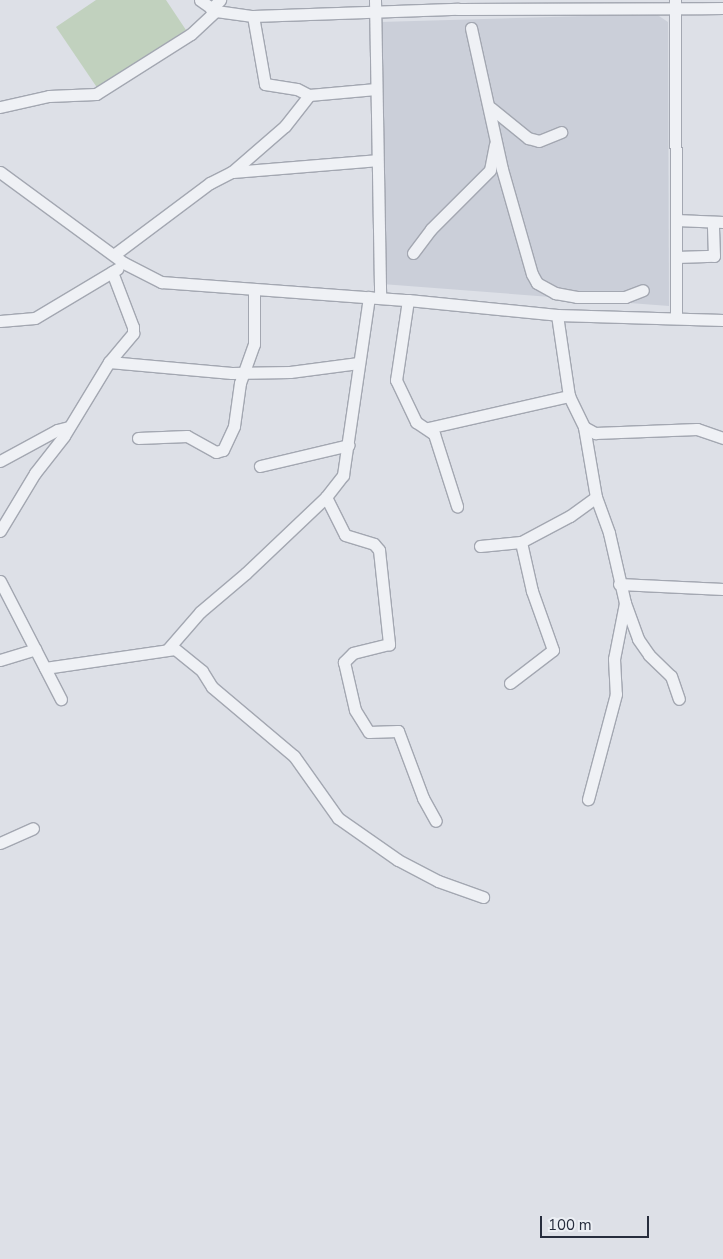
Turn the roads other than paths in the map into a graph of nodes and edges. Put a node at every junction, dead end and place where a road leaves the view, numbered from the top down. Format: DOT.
graph roads {
  1 [pos="200,0"];
  2 [pos="220,0"];
  3 [pos="458,4"];
  4 [pos="584,4"];
  5 [pos="675,5"];
  6 [pos="375,6"];
  7 [pos="723,8"];
  8 [pos="213,10"];
  9 [pos="253,16"];
  10 [pos="471,28"];
  11 [pos="376,89"];
  12 [pos="309,95"];
  13 [pos="0,107"];
  14 [pos="489,107"];
  15 [pos="561,132"];
  16 [pos="497,138"];
  17 [pos="377,160"];
  18 [pos="0,172"];
  19 [pos="232,172"];
  20 [pos="676,220"];
  21 [pos="718,222"];
  22 [pos="413,252"];
  23 [pos="115,254"];
  24 [pos="676,257"];
  25 [pos="124,263"];
  26 [pos="112,272"];
  27 [pos="254,289"];
  28 [pos="643,290"];
  29 [pos="375,298"];
  30 [pos="408,300"];
  31 [pos="557,315"];
  32 [pos="676,316"];
  33 [pos="723,320"];
  34 [pos="0,321"];
  35 [pos="109,362"];
  36 [pos="358,363"];
  37 [pos="244,372"];
  38 [pos="569,396"];
  39 [pos="69,427"];
  40 [pos="584,427"];
  41 [pos="428,428"];
  42 [pos="138,438"];
  43 [pos="723,438"];
  44 [pos="349,445"];
  45 [pos="0,460"];
  46 [pos="260,466"];
  47 [pos="326,497"];
  48 [pos="596,497"];
  49 [pos="457,506"];
  50 [pos="0,531"];
  51 [pos="521,542"];
  52 [pos="480,546"];
  53 [pos="0,581"];
  54 [pos="619,584"];
  55 [pos="723,588"];
  56 [pos="625,602"];
  57 [pos="36,650"];
  58 [pos="167,650"];
  59 [pos="0,660"];
  60 [pos="45,668"];
  61 [pos="510,683"];
  62 [pos="61,699"];
  63 [pos="679,699"];
  64 [pos="588,799"];
  65 [pos="436,821"];
  66 [pos="33,828"];
  67 [pos="0,843"];
  68 [pos="483,896"];
  1 -- 8 [label="street"];
  2 -- 8 [label="street"];
  3 -- 4 [label="street"];
  3 -- 6 [label="street"];
  4 -- 5 [label="street"];
  5 -- 7 [label="street"];
  5 -- 20 [label="street"];
  6 -- 9 [label="street"];
  6 -- 11 [label="street"];
  8 -- 9 [label="street"];
  8 -- 13 [label="street"];
  9 -- 12 [label="street"];
  10 -- 14 [label="street"];
  11 -- 12 [label="street"];
  11 -- 17 [label="street"];
  12 -- 19 [label="street"];
  14 -- 15 [label="street"];
  14 -- 16 [label="street"];
  16 -- 22 [label="street"];
  16 -- 28 [label="street"];
  17 -- 19 [label="street"];
  17 -- 29 [label="street"];
  18 -- 23 [label="street"];
  19 -- 23 [label="street"];
  20 -- 21 [label="street"];
  20 -- 24 [label="street"];
  21 -- 24 [label="street"];
  23 -- 25 [label="street"];
  24 -- 32 [label="street"];
  25 -- 26 [label="street"];
  25 -- 27 [label="street"];
  26 -- 34 [label="street"];
  26 -- 35 [label="street"];
  27 -- 29 [label="street"];
  27 -- 37 [label="street"];
  29 -- 30 [label="street"];
  29 -- 36 [label="street"];
  30 -- 31 [label="street"];
  30 -- 41 [label="street"];
  31 -- 32 [label="street"];
  31 -- 38 [label="street"];
  32 -- 33 [label="street"];
  35 -- 37 [label="street"];
  35 -- 39 [label="street"];
  36 -- 37 [label="street"];
  36 -- 44 [label="street"];
  37 -- 42 [label="street"];
  38 -- 40 [label="street"];
  38 -- 41 [label="street"];
  39 -- 45 [label="street"];
  39 -- 50 [label="street"];
  40 -- 43 [label="street"];
  40 -- 48 [label="street"];
  41 -- 49 [label="street"];
  44 -- 46 [label="street"];
  44 -- 47 [label="street"];
  47 -- 58 [label="street"];
  47 -- 65 [label="street"];
  48 -- 51 [label="street"];
  48 -- 54 [label="street"];
  51 -- 52 [label="street"];
  51 -- 61 [label="street"];
  53 -- 57 [label="street"];
  54 -- 55 [label="street"];
  54 -- 56 [label="street"];
  56 -- 63 [label="street"];
  56 -- 64 [label="street"];
  57 -- 59 [label="street"];
  57 -- 60 [label="street"];
  58 -- 60 [label="street"];
  58 -- 68 [label="street"];
  60 -- 62 [label="street"];
  66 -- 67 [label="street"];
}
